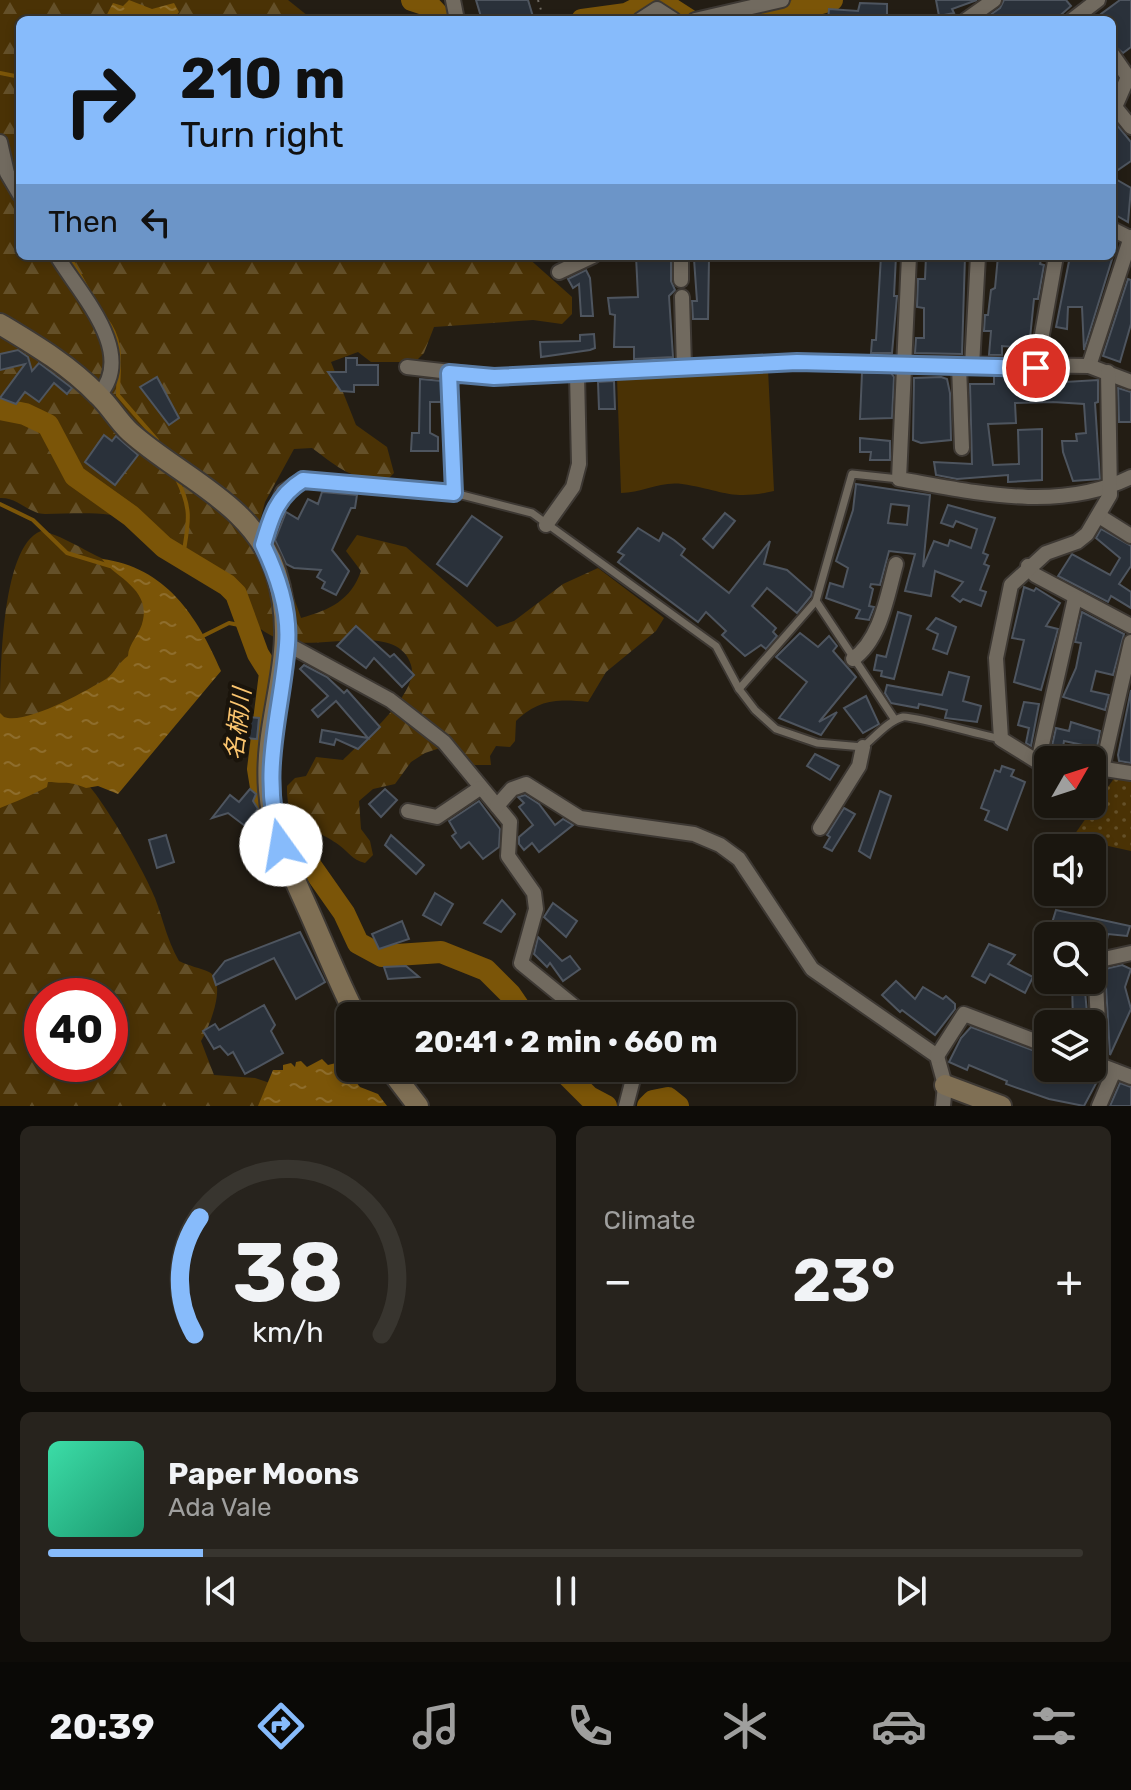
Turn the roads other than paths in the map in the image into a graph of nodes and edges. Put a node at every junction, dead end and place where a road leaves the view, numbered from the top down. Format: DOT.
graph roads {
  1 [pos="782,0"];
  2 [pos="994,0"];
  3 [pos="1098,0"];
  4 [pos="646,16"];
  5 [pos="668,16"];
  6 [pos="706,16"];
  7 [pos="972,16"];
  8 [pos="1083,16"];
  9 [pos="1116,60"];
  10 [pos="1116,105"];
  11 [pos="1116,108"];
  12 [pos="1131,127"];
  13 [pos="0,142"];
  14 [pos="16,188"];
  15 [pos="1131,238"];
  16 [pos="60,260"];
  17 [pos="584,260"];
  18 [pos="681,260"];
  19 [pos="909,260"];
  20 [pos="978,260"];
  21 [pos="1055,260"];
  22 [pos="559,272"];
  23 [pos="681,280"];
  24 [pos="682,297"];
  25 [pos="0,324"];
  26 [pos="902,364"];
  27 [pos="966,366"];
  28 [pos="1089,366"];
  29 [pos="407,367"];
  30 [pos="684,368"];
  31 [pos="1036,368"];
  32 [pos="1108,372"];
  33 [pos="449,373"];
  34 [pos="577,374"];
  35 [pos="1131,382"];
  36 [pos="99,395"];
  37 [pos="962,448"];
  38 [pos="1131,477"];
  39 [pos="899,479"];
  40 [pos="1111,487"];
  41 [pos="454,493"];
  42 [pos="1099,516"];
  43 [pos="546,525"];
  44 [pos="1131,536"];
  45 [pos="263,545"];
  46 [pos="896,564"];
  47 [pos="1028,566"];
  48 [pos="1075,598"];
  49 [pos="816,601"];
  50 [pos="1131,626"];
  51 [pos="1131,642"];
  52 [pos="287,644"];
  53 [pos="853,659"];
  54 [pos="739,689"];
  55 [pos="895,720"];
  56 [pos="1001,739"];
  57 [pos="1046,746"];
  58 [pos="1103,746"];
  59 [pos="863,747"];
  60 [pos="1034,757"];
  61 [pos="1106,769"];
  62 [pos="1131,773"];
  63 [pos="480,788"];
  64 [pos="497,806"];
  65 [pos="408,811"];
  66 [pos="820,828"];
  67 [pos="1131,953"];
  68 [pos="350,1002"];
  69 [pos="569,1002"];
  70 [pos="1098,1010"];
  71 [pos="1034,1041"];
  72 [pos="937,1056"];
  73 [pos="1106,1068"];
  74 [pos="1131,1077"];
  75 [pos="400,1082"];
  76 [pos="632,1082"];
  77 [pos="1101,1082"];
  78 [pos="945,1085"];
  79 [pos="418,1106"];
  80 [pos="626,1106"];
  81 [pos="943,1106"];
  82 [pos="1001,1106"];
  83 [pos="1099,1106"];
  1 -- 6 [label="street"];
  2 -- 7 [label="street"];
  3 -- 8 [label="street"];
  4 -- 5 [label="street"];
  9 -- 10 [label="street"];
  11 -- 12 [label="street"];
  13 -- 14 [label="street"];
  15 -- 28 [label="street"];
  16 -- 36 [label="street"];
  17 -- 22 [label="street"];
  18 -- 23 [label="street"];
  19 -- 26 [label="street"];
  20 -- 27 [label="street"];
  21 -- 31 [label="street"];
  24 -- 30 [label="street"];
  25 -- 36 [label="street"];
  26 -- 27 [label="street"];
  26 -- 30 [label="street"];
  26 -- 39 [label="street"];
  27 -- 31 [label="street"];
  27 -- 37 [label="street"];
  28 -- 31 [label="street"];
  28 -- 32 [label="street"];
  29 -- 33 [label="street"];
  30 -- 34 [label="street"];
  32 -- 35 [label="street"];
  32 -- 40 [label="street"];
  33 -- 34 [label="street"];
  33 -- 41 [label="lane"];
  34 -- 43 [label="street"];
  36 -- 45 [label="street"];
  38 -- 40 [label="street"];
  39 -- 40 [label="street"];
  39 -- 49 [label="lane"];
  40 -- 42 [label="street"];
  41 -- 43 [label="lane"];
  41 -- 45 [label="street"];
  42 -- 44 [label="street"];
  42 -- 47 [label="street"];
  43 -- 54 [label="lane"];
  45 -- 52 [label="street"];
  46 -- 53 [label="street"];
  47 -- 48 [label="street"];
  47 -- 56 [label="street"];
  48 -- 50 [label="street"];
  48 -- 57 [label="street"];
  49 -- 53 [label="lane"];
  49 -- 54 [label="lane"];
  51 -- 58 [label="street"];
  52 -- 63 [label="street"];
  52 -- 68 [label="street"];
  53 -- 55 [label="lane"];
  54 -- 59 [label="lane"];
  55 -- 56 [label="lane"];
  55 -- 59 [label="lane"];
  56 -- 60 [label="street"];
  59 -- 66 [label="street"];
  61 -- 62 [label="street"];
  63 -- 64 [label="street"];
  63 -- 65 [label="street"];
  64 -- 69 [label="street"];
  64 -- 72 [label="street"];
  67 -- 70 [label="street"];
  71 -- 72 [label="street"];
  72 -- 78 [label="street"];
  73 -- 74 [label="street"];
  75 -- 79 [label="street"];
  76 -- 80 [label="street"];
  77 -- 83 [label="street"];
  78 -- 81 [label="street"];
  78 -- 82 [label="street"];
}
